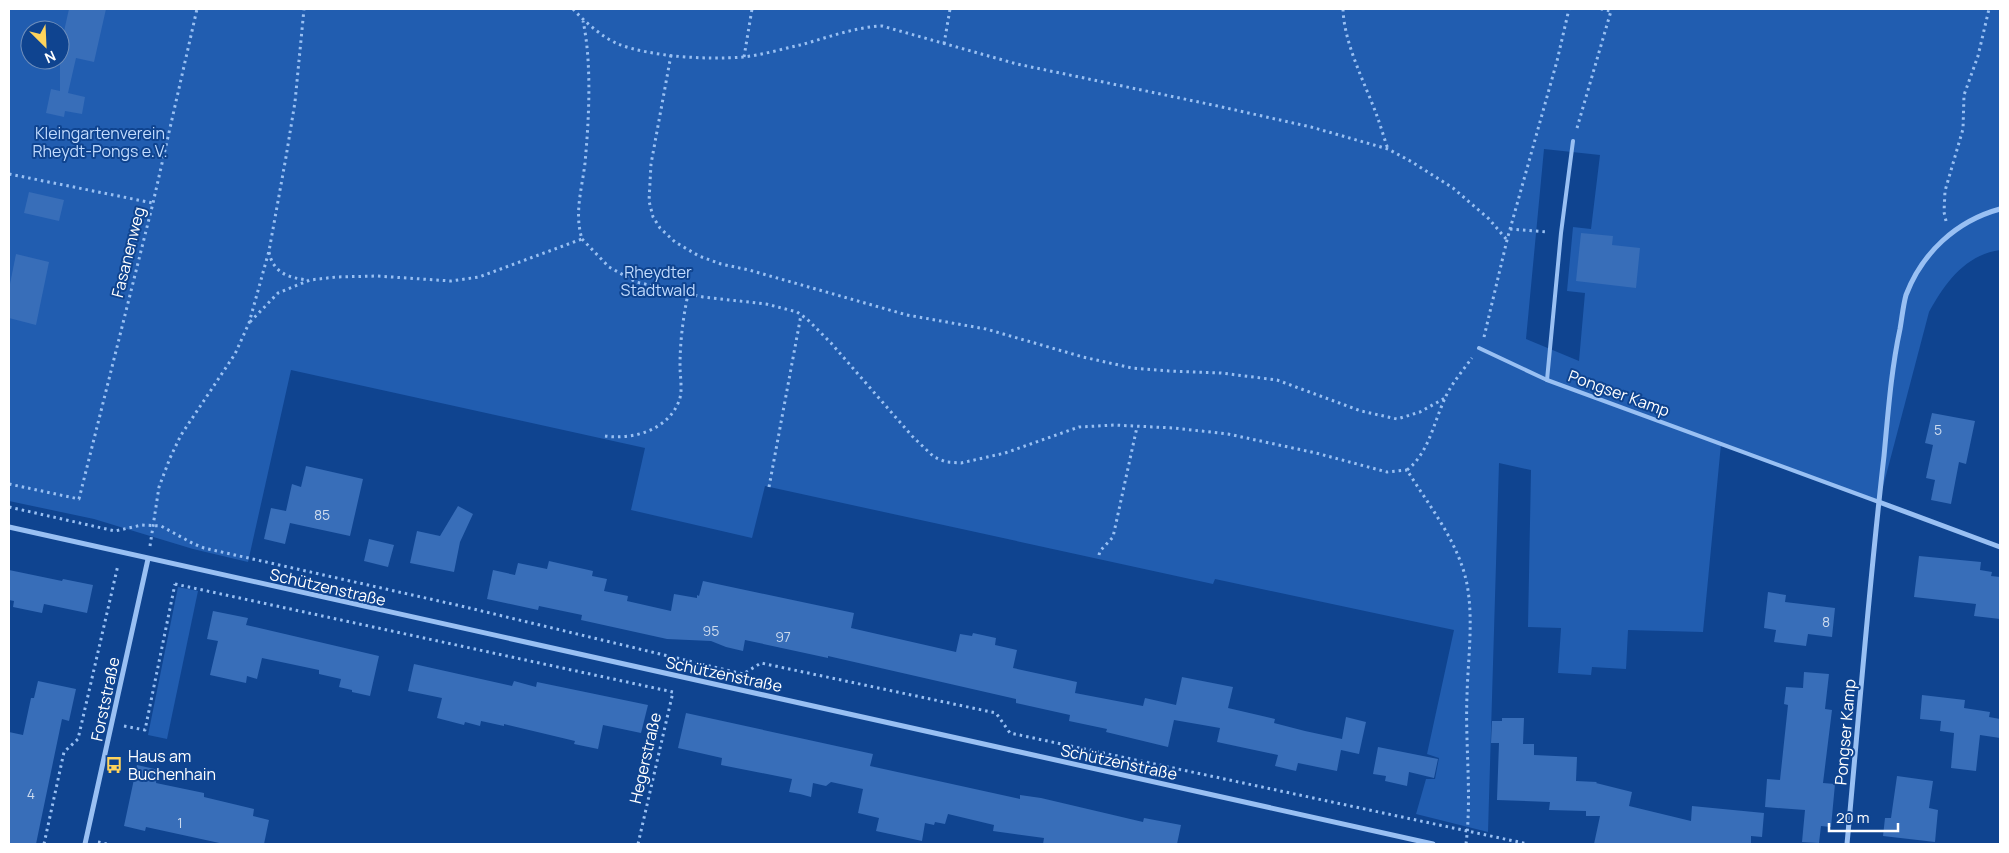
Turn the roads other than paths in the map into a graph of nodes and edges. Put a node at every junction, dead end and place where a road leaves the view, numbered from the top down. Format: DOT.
graph roads {
  1 [pos="1573,141"];
  2 [pos="2000,209"];
  3 [pos="1479,348"];
  4 [pos="1547,380"];
  5 [pos="1879,502"];
  6 [pos="9,528"];
  7 [pos="2000,547"];
  8 [pos="148,559"];
  9 [pos="85,844"];
  10 [pos="1433,844"];
  11 [pos="1846,844"];
  1 -- 4 [label="lane, Pongser Kamp"];
  2 -- 5 [label="street, Pongser Kamp"];
  3 -- 4 [label="lane"];
  4 -- 5 [label="lane, Pongser Kamp"];
  5 -- 7 [label="street, Pongser Kamp"];
  5 -- 11 [label="street, Pongser Kamp"];
  6 -- 8 [label="street, Schützenstraße"];
  8 -- 9 [label="street, Forststraße"];
  8 -- 10 [label="street, Schützenstraße"];
}
